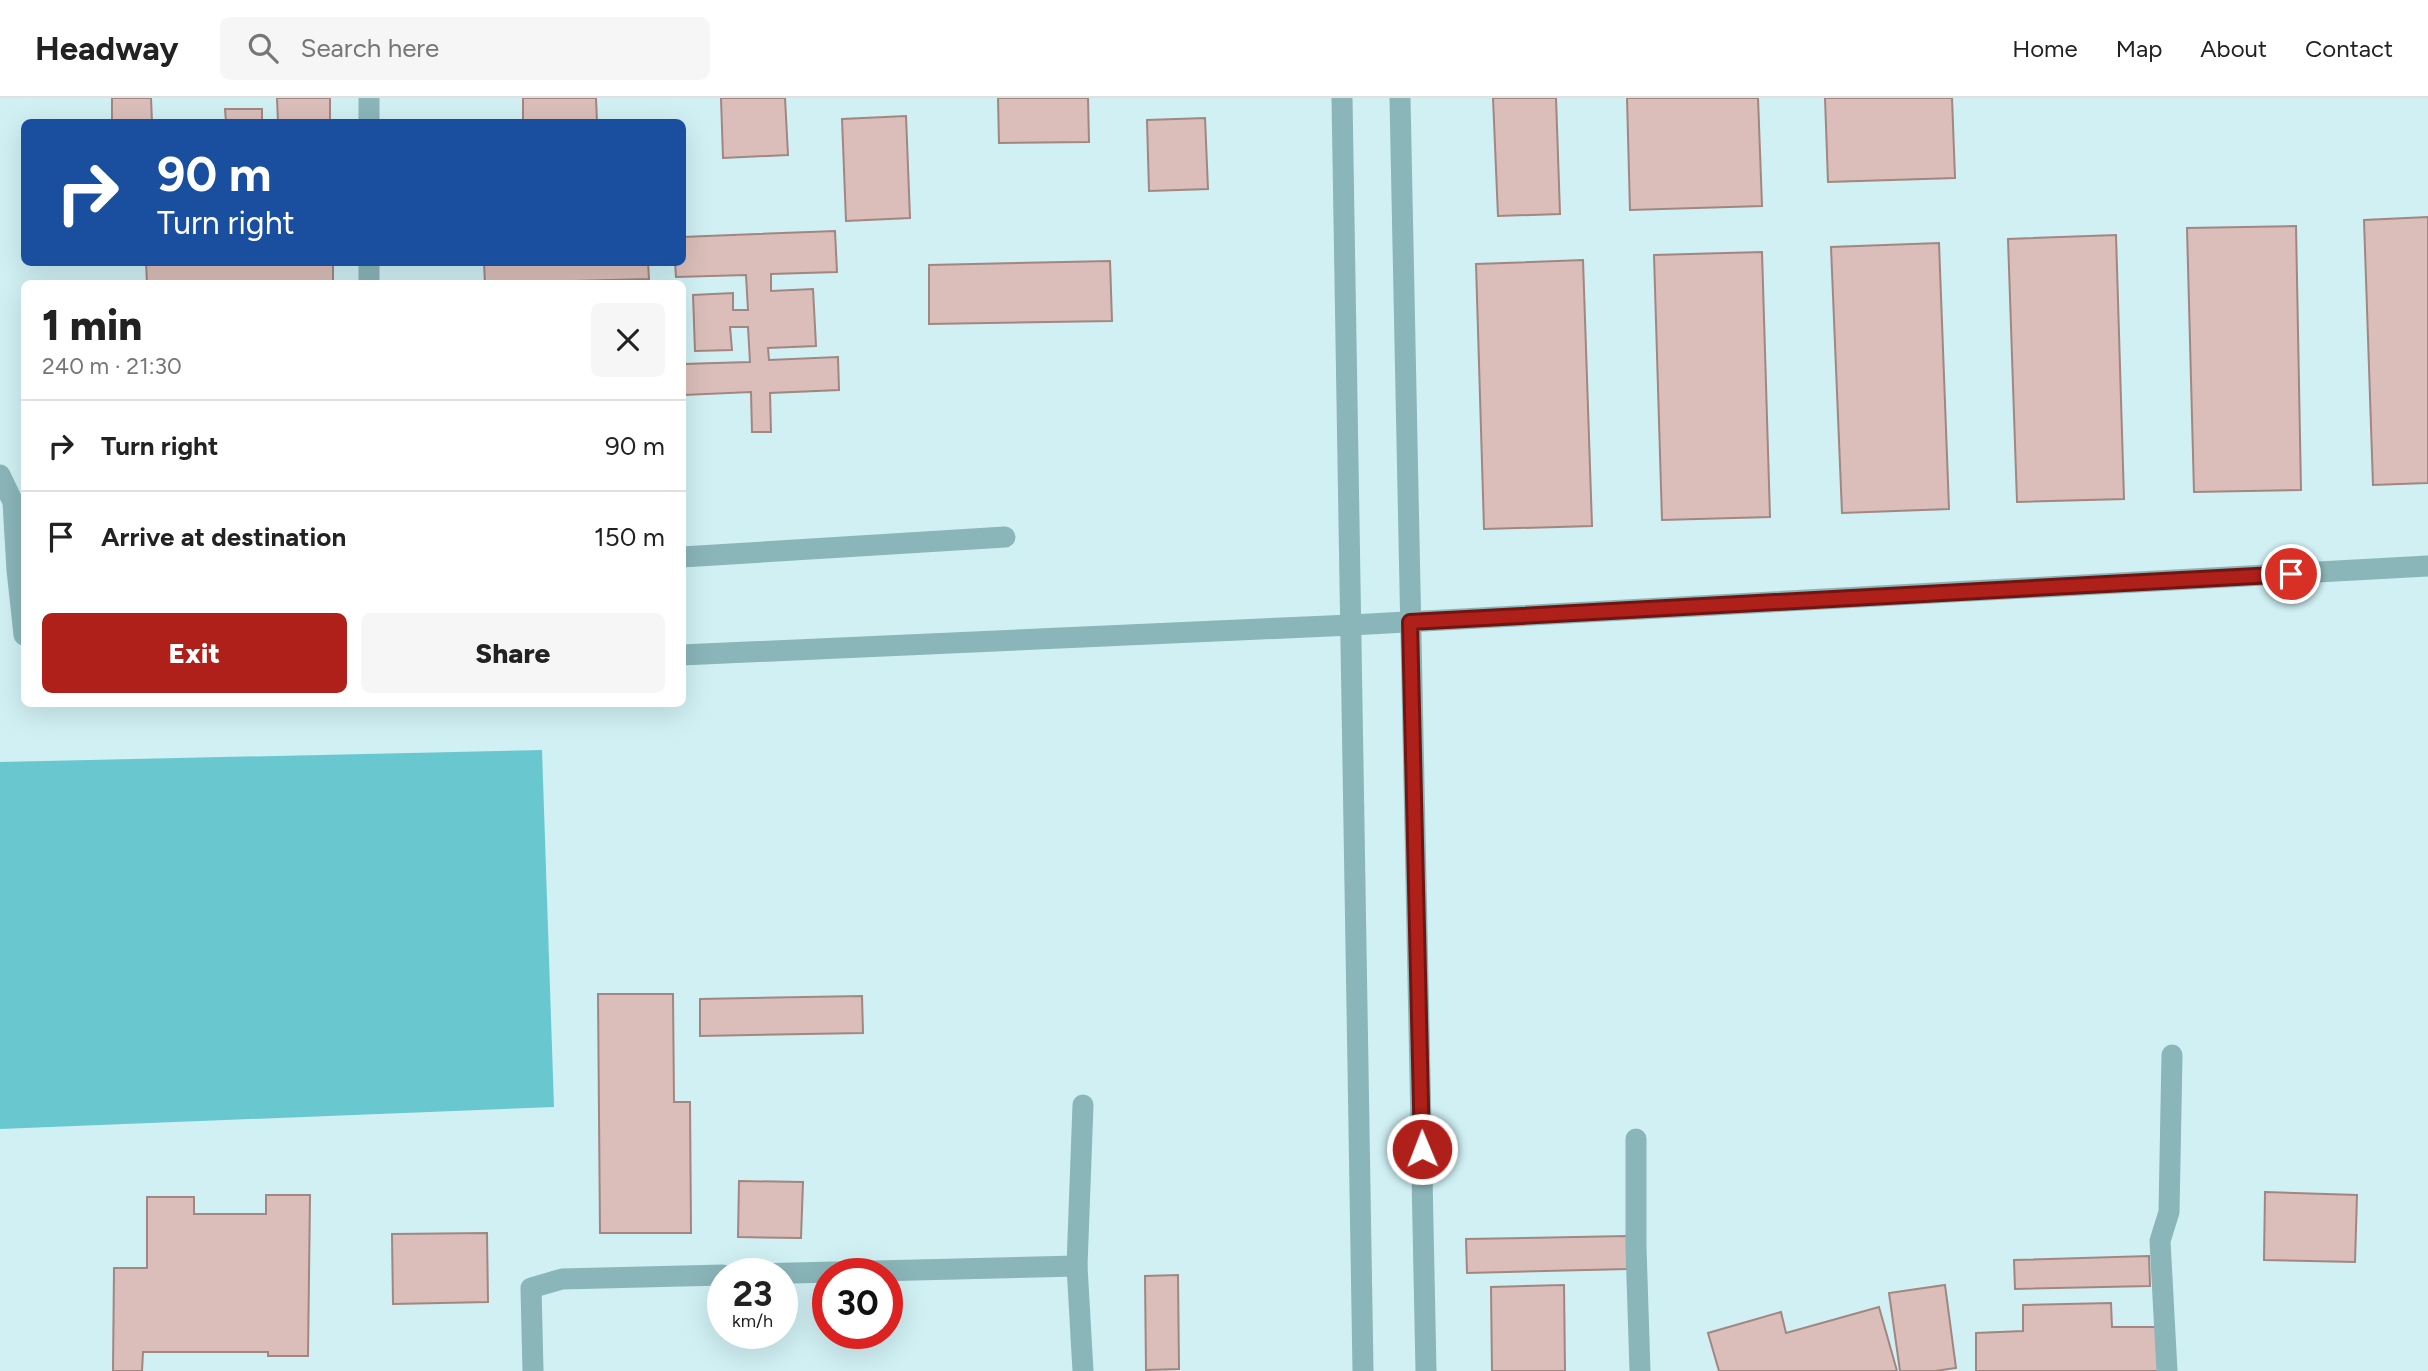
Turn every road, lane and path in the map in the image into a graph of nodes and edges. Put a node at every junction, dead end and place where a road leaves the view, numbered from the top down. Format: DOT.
graph roads {
  1 [pos="369,98"];
  2 [pos="1342,98"];
  3 [pos="1400,98"];
  4 [pos="369,119"];
  5 [pos="0,475"];
  6 [pos="1004,537"];
  7 [pos="686,557"];
  8 [pos="2428,566"];
  9 [pos="21,607"];
  10 [pos="1410,622"];
  11 [pos="1351,625"];
  12 [pos="686,654"];
  13 [pos="2172,1055"];
  14 [pos="1083,1105"];
  15 [pos="1636,1139"];
  16 [pos="1077,1266"];
  17 [pos="798,1273"];
  18 [pos="707,1275"];
  19 [pos="533,1371"];
  20 [pos="1083,1371"];
  21 [pos="1363,1371"];
  22 [pos="1426,1371"];
  23 [pos="1640,1371"];
  24 [pos="2167,1371"];
  1 -- 4 [label="street"];
  2 -- 11 [label="street"];
  3 -- 10 [label="street"];
  5 -- 9 [label="street"];
  6 -- 7 [label="street"];
  8 -- 10 [label="street"];
  10 -- 11 [label="street"];
  10 -- 22 [label="street"];
  11 -- 12 [label="street"];
  11 -- 21 [label="street"];
  13 -- 24 [label="street"];
  14 -- 16 [label="street"];
  15 -- 23 [label="street"];
  16 -- 17 [label="street"];
  16 -- 20 [label="street"];
  18 -- 19 [label="street"];
}
